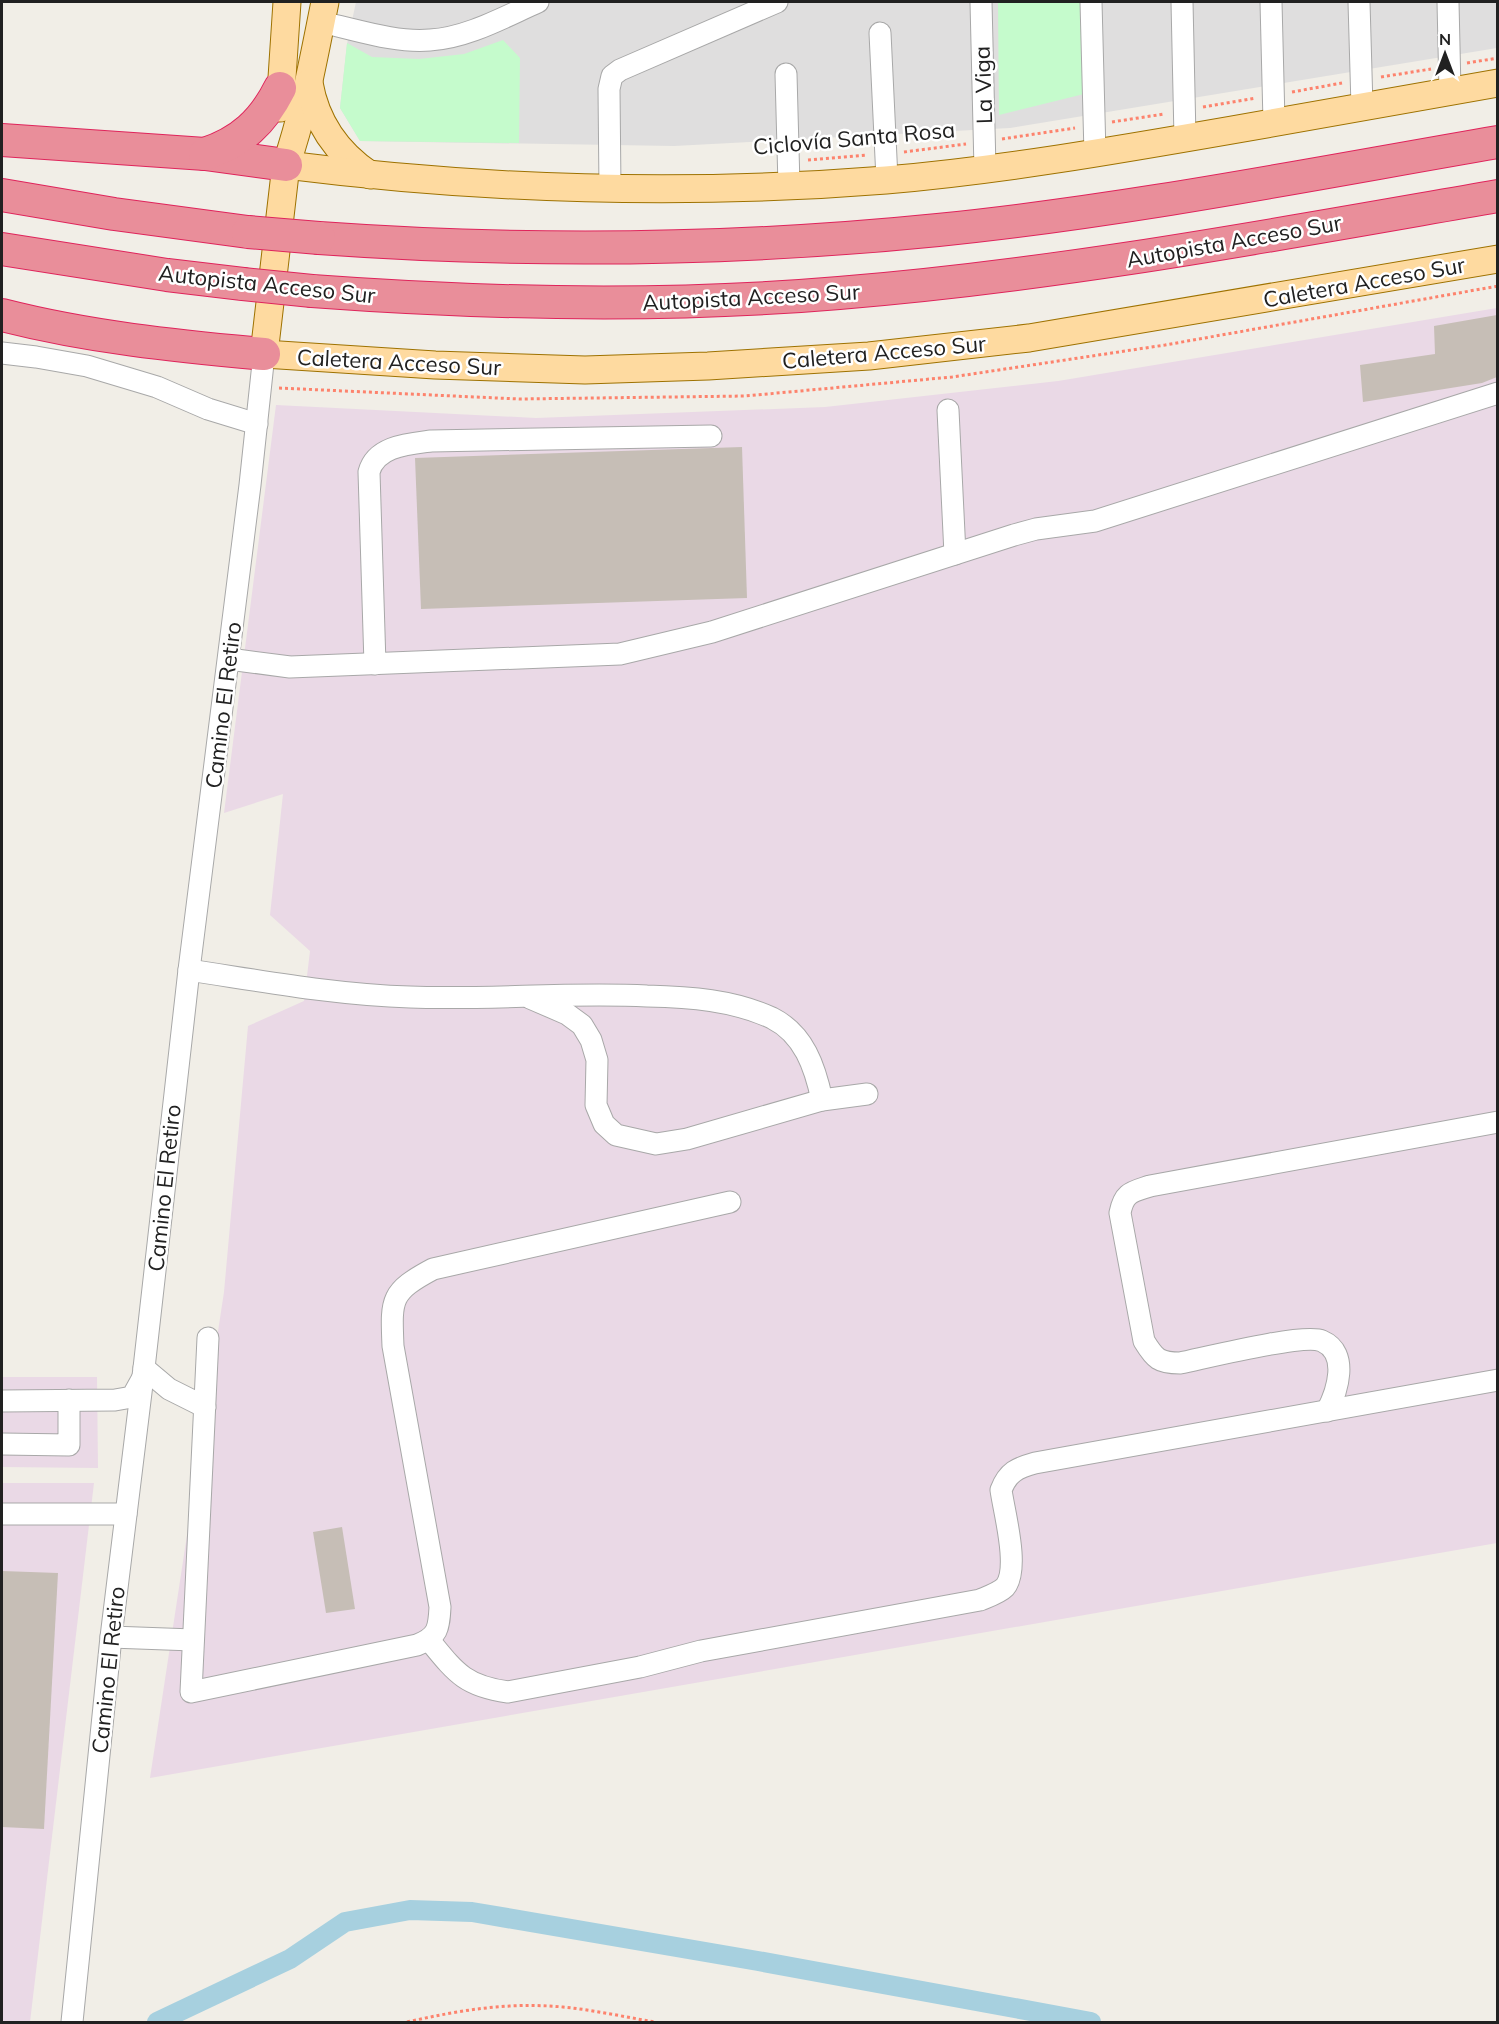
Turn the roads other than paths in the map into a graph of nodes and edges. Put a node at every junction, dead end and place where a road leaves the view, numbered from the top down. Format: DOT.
graph roads {
  1 [pos="287,2"];
  2 [pos="777,2"];
  3 [pos="981,2"];
  4 [pos="1091,2"];
  5 [pos="1182,2"];
  6 [pos="1271,2"];
  7 [pos="1359,2"];
  8 [pos="1448,2"];
  9 [pos="526,4"];
  10 [pos="323,12"];
  11 [pos="880,33"];
  12 [pos="786,74"];
  13 [pos="1450,79"];
  14 [pos="1497,83"];
  15 [pos="294,84"];
  16 [pos="1362,107"];
  17 [pos="1275,122"];
  18 [pos="1185,138"];
  19 [pos="2,140"];
  20 [pos="1497,142"];
  21 [pos="205,154"];
  22 [pos="1095,154"];
  23 [pos="286,165"];
  24 [pos="886,167"];
  25 [pos="985,169"];
  26 [pos="788,174"];
  27 [pos="371,176"];
  28 [pos="610,189"];
  29 [pos="2,195"];
  30 [pos="1497,196"];
  31 [pos="2,249"];
  32 [pos="1497,259"];
  33 [pos="2,315"];
  34 [pos="2,353"];
  35 [pos="264,354"];
  36 [pos="1497,393"];
  37 [pos="948,410"];
  38 [pos="257,424"];
  39 [pos="711,436"];
  40 [pos="955,554"];
  41 [pos="229,659"];
  42 [pos="375,664"];
  43 [pos="189,970"];
  44 [pos="524,996"];
  45 [pos="867,1094"];
  46 [pos="822,1100"];
  47 [pos="1497,1122"];
  48 [pos="730,1202"];
  49 [pos="208,1338"];
  50 [pos="143,1373"];
  51 [pos="1497,1380"];
  52 [pos="69,1400"];
  53 [pos="2,1401"];
  54 [pos="205,1407"];
  55 [pos="1327,1411"];
  56 [pos="2,1444"];
  57 [pos="2,1514"];
  58 [pos="126,1514"];
  59 [pos="111,1637"];
  60 [pos="193,1640"];
  61 [pos="429,1640"];
  62 [pos="72,2022"];
  1 -- 15 [label="main road"];
  2 -- 28 [label="street"];
  3 -- 25 [label="street, La Viga"];
  4 -- 22 [label="street"];
  5 -- 18 [label="street"];
  6 -- 17 [label="street"];
  7 -- 16 [label="street"];
  8 -- 13 [label="street"];
  9 -- 10 [label="street"];
  10 -- 15 [label="main road"];
  11 -- 24 [label="street"];
  12 -- 26 [label="street"];
  13 -- 14 [label="main road"];
  13 -- 16 [label="main road"];
  15 -- 21 [label="highway"];
  15 -- 23 [label="main road"];
  15 -- 27 [label="main road"];
  16 -- 17 [label="main road"];
  17 -- 18 [label="main road"];
  18 -- 22 [label="main road"];
  19 -- 21 [label="highway"];
  20 -- 29 [label="highway, bridge"];
  21 -- 23 [label="highway"];
  22 -- 25 [label="main road"];
  23 -- 27 [label="main road"];
  23 -- 35 [label="main road"];
  24 -- 25 [label="main road"];
  24 -- 26 [label="main road"];
  26 -- 28 [label="main road"];
  27 -- 28 [label="main road"];
  30 -- 31 [label="highway, Autopista Acceso Sur, bridge"];
  32 -- 35 [label="main road, Caletera Acceso Sur"];
  33 -- 35 [label="highway"];
  34 -- 38 [label="street"];
  35 -- 38 [label="street, Camino El Retiro"];
  36 -- 40 [label="street"];
  37 -- 40 [label="street"];
  38 -- 41 [label="street, Camino El Retiro"];
  39 -- 42 [label="street"];
  40 -- 42 [label="street"];
  41 -- 42 [label="street"];
  41 -- 43 [label="street, Camino El Retiro"];
  43 -- 44 [label="street"];
  43 -- 50 [label="street, Camino El Retiro"];
  44 -- 46 [label="street"];
  44 -- 46 [label="street"];
  45 -- 46 [label="street"];
  47 -- 55 [label="street"];
  48 -- 61 [label="street"];
  49 -- 54 [label="street"];
  50 -- 52 [label="street"];
  50 -- 54 [label="street"];
  50 -- 58 [label="street, Camino El Retiro"];
  51 -- 55 [label="street"];
  52 -- 53 [label="street"];
  52 -- 56 [label="street"];
  54 -- 60 [label="street"];
  55 -- 61 [label="street"];
  57 -- 58 [label="street"];
  58 -- 59 [label="street, Camino El Retiro"];
  59 -- 60 [label="street"];
  59 -- 62 [label="street, Camino El Retiro"];
  60 -- 61 [label="street"];
}
